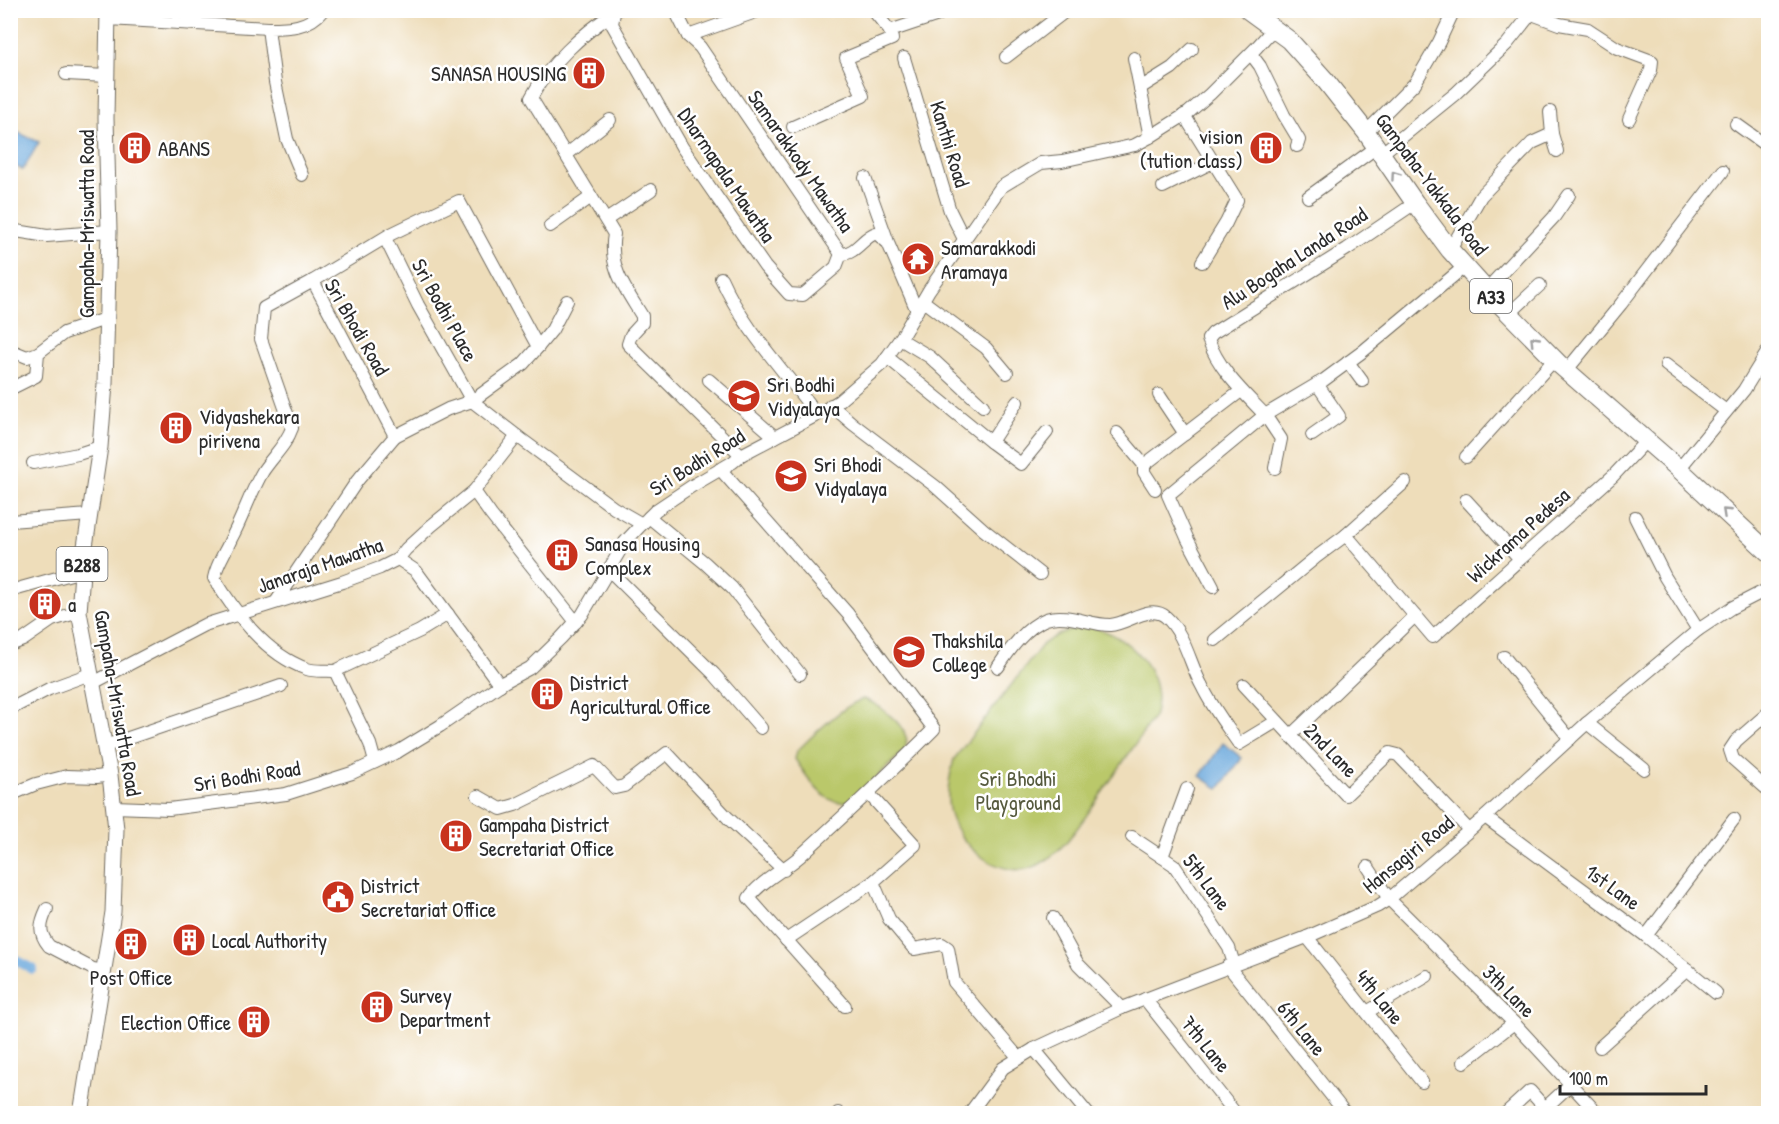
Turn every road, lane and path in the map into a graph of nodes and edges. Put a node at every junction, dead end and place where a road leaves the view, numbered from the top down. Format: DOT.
graph roads {
  1 [pos="323,10"];
  2 [pos="675,10"];
  3 [pos="761,10"];
  4 [pos="873,10"];
  5 [pos="1067,10"];
  6 [pos="1248,10"];
  7 [pos="1454,10"];
  8 [pos="616,12"];
  9 [pos="1540,13"];
  10 [pos="108,15"];
  11 [pos="938,15"];
  12 [pos="268,28"];
  13 [pos="1274,28"];
  14 [pos="890,31"];
  15 [pos="688,36"];
  16 [pos="1192,49"];
  17 [pos="1251,54"];
  18 [pos="904,57"];
  19 [pos="1006,57"];
  20 [pos="1134,58"];
  21 [pos="66,74"];
  22 [pos="107,76"];
  23 [pos="1140,88"];
  24 [pos="1550,112"];
  25 [pos="1184,115"];
  26 [pos="1629,119"];
  27 [pos="609,120"];
  28 [pos="1736,124"];
  29 [pos="793,127"];
  30 [pos="1366,132"];
  31 [pos="1552,134"];
  32 [pos="1150,136"];
  33 [pos="1297,146"];
  34 [pos="1768,147"];
  35 [pos="1379,150"];
  36 [pos="1557,151"];
  37 [pos="566,155"];
  38 [pos="1213,162"];
  39 [pos="1723,171"];
  40 [pos="302,175"];
  41 [pos="865,178"];
  42 [pos="1163,187"];
  43 [pos="651,190"];
  44 [pos="1569,195"];
  45 [pos="591,197"];
  46 [pos="1308,197"];
  47 [pos="1415,203"];
  48 [pos="606,220"];
  49 [pos="550,226"];
  50 [pos="10,230"];
  51 [pos="109,231"];
  52 [pos="385,238"];
  53 [pos="964,239"];
  54 [pos="888,243"];
  55 [pos="1450,250"];
  56 [pos="841,254"];
  57 [pos="1202,262"];
  58 [pos="1464,267"];
  59 [pos="721,278"];
  60 [pos="313,280"];
  61 [pos="1540,285"];
  62 [pos="1486,290"];
  63 [pos="567,301"];
  64 [pos="920,306"];
  65 [pos="1509,314"];
  66 [pos="108,318"];
  67 [pos="900,339"];
  68 [pos="538,347"];
  69 [pos="10,350"];
  70 [pos="1768,351"];
  71 [pos="38,353"];
  72 [pos="887,357"];
  73 [pos="1348,362"];
  74 [pos="1666,365"];
  75 [pos="1560,366"];
  76 [pos="1007,373"];
  77 [pos="710,380"];
  78 [pos="1362,381"];
  79 [pos="1317,384"];
  80 [pos="10,389"];
  81 [pos="1241,391"];
  82 [pos="1159,395"];
  83 [pos="472,401"];
  84 [pos="1017,402"];
  85 [pos="831,405"];
  86 [pos="983,406"];
  87 [pos="1726,411"];
  88 [pos="817,415"];
  89 [pos="1265,415"];
  90 [pos="1047,432"];
  91 [pos="1117,433"];
  92 [pos="1185,435"];
  93 [pos="1312,435"];
  94 [pos="395,436"];
  95 [pos="517,436"];
  96 [pos="775,437"];
  97 [pos="1646,441"];
  98 [pos="991,442"];
  99 [pos="100,447"];
  100 [pos="741,455"];
  101 [pos="1466,458"];
  102 [pos="33,463"];
  103 [pos="1144,465"];
  104 [pos="1275,468"];
  105 [pos="1679,469"];
  106 [pos="720,470"];
  107 [pos="1405,482"];
  108 [pos="1155,489"];
  109 [pos="474,491"];
  110 [pos="1466,500"];
  111 [pos="89,515"];
  112 [pos="1635,517"];
  113 [pos="645,520"];
  114 [pos="10,521"];
  115 [pos="1346,535"];
  116 [pos="1768,552"];
  117 [pos="398,559"];
  118 [pos="1520,559"];
  119 [pos="608,569"];
  120 [pos="82,571"];
  121 [pos="1040,574"];
  122 [pos="1213,587"];
  123 [pos="1768,589"];
  124 [pos="10,591"];
  125 [pos="276,602"];
  126 [pos="79,612"];
  127 [pos="238,613"];
  128 [pos="448,615"];
  129 [pos="1415,616"];
  130 [pos="576,622"];
  131 [pos="1698,630"];
  132 [pos="1215,640"];
  133 [pos="10,645"];
  134 [pos="1504,657"];
  135 [pos="998,667"];
  136 [pos="335,671"];
  137 [pos="800,674"];
  138 [pos="90,679"];
  139 [pos="500,685"];
  140 [pos="1244,685"];
  141 [pos="280,686"];
  142 [pos="10,709"];
  143 [pos="1768,714"];
  144 [pos="1277,721"];
  145 [pos="1587,723"];
  146 [pos="761,728"];
  147 [pos="1290,736"];
  148 [pos="1569,739"];
  149 [pos="105,746"];
  150 [pos="375,762"];
  151 [pos="1644,770"];
  152 [pos="110,775"];
  153 [pos="1187,789"];
  154 [pos="1768,790"];
  155 [pos="869,794"];
  156 [pos="10,795"];
  157 [pos="478,796"];
  158 [pos="114,807"];
  159 [pos="1485,817"];
  160 [pos="1734,819"];
  161 [pos="1469,830"];
  162 [pos="1132,837"];
  163 [pos="1162,857"];
  164 [pos="1368,867"];
  165 [pos="784,870"];
  166 [pos="873,882"];
  167 [pos="1389,899"];
  168 [pos="47,909"];
  169 [pos="1053,918"];
  170 [pos="1646,936"];
  171 [pos="1307,937"];
  172 [pos="786,940"];
  173 [pos="1231,965"];
  174 [pos="1686,969"];
  175 [pos="104,971"];
  176 [pos="1427,976"];
  177 [pos="1716,993"];
  178 [pos="1145,999"];
  179 [pos="845,1006"];
  180 [pos="1122,1008"];
  181 [pos="1367,1012"];
  182 [pos="1514,1023"];
  183 [pos="1600,1047"];
  184 [pos="1034,1049"];
  185 [pos="1018,1058"];
  186 [pos="1464,1062"];
  187 [pos="1422,1082"];
  188 [pos="1571,1084"];
  189 [pos="81,1113"];
  190 [pos="969,1113"];
  191 [pos="1088,1113"];
  192 [pos="1236,1113"];
  193 [pos="1346,1113"];
  194 [pos="1505,1113"];
  195 [pos="1598,1113"];
  1 -- 12 [label="street"];
  2 -- 15 [label="street, Samarakkody Mawatha"];
  3 -- 15 [label="street"];
  4 -- 14 [label="street"];
  5 -- 19 [label="street"];
  6 -- 13 [label="highway, Gampaha-Yakkala Road / A33"];
  7 -- 30 [label="street"];
  8 -- 37 [label="street"];
  8 -- 56 [label="street, Dharmapala Mawatha"];
  9 -- 26 [label="street"];
  9 -- 35 [label="street"];
  10 -- 12 [label="street"];
  10 -- 22 [label="main road, Gampaha-Mriswatta Road / B288"];
  11 -- 14 [label="street"];
  12 -- 40 [label="street"];
  13 -- 17 [label="street, Sri Bodhi Road"];
  13 -- 30 [label="highway, Gampaha-Yakkala Road / A33"];
  14 -- 29 [label="street"];
  15 -- 56 [label="street, Samarakkody Mawatha"];
  16 -- 23 [label="street"];
  17 -- 25 [label="street, Sri Bodhi Road"];
  17 -- 33 [label="street"];
  18 -- 53 [label="street, Kanthi Road"];
  20 -- 23 [label="street"];
  21 -- 22 [label="street"];
  22 -- 51 [label="main road, Gampaha-Mriswatta Road / B288"];
  23 -- 32 [label="street"];
  24 -- 31 [label="street"];
  25 -- 32 [label="street, Sri Bodhi Road"];
  25 -- 38 [label="street"];
  27 -- 37 [label="street"];
  28 -- 34 [label="street"];
  30 -- 35 [label="highway, Gampaha-Yakkala Road / A33"];
  31 -- 36 [label="street"];
  31 -- 55 [label="street"];
  32 -- 53 [label="street, Sri Bodhi Road"];
  35 -- 46 [label="street"];
  47 -- 35 [label="highway, Gampaha-Yakkala Road / A33, one-way"];
  37 -- 45 [label="street"];
  38 -- 42 [label="street"];
  38 -- 57 [label="street"];
  39 -- 75 [label="street"];
  41 -- 54 [label="street"];
  43 -- 48 [label="street"];
  44 -- 62 [label="street"];
  45 -- 48 [label="street"];
  45 -- 49 [label="street"];
  47 -- 55 [label="highway, Gampaha-Yakkala Road / A33"];
  47 -- 81 [label="street, Alu Bogaha Landa Road"];
  48 -- 100 [label="street"];
  50 -- 51 [label="street"];
  51 -- 66 [label="main road, Gampaha-Mriswatta Road / B288"];
  52 -- 60 [label="street"];
  52 -- 68 [label="street"];
  52 -- 83 [label="street, Sri Bodhi Place"];
  53 -- 64 [label="street, Sri Bodhi Road"];
  54 -- 56 [label="street, Samarakkody Mawatha"];
  54 -- 64 [label="street"];
  55 -- 58 [label="highway, Gampaha-Yakkala Road / A33"];
  58 -- 62 [label="highway, Gampaha-Yakkala Road / A33"];
  58 -- 73 [label="street"];
  59 -- 88 [label="street"];
  60 -- 94 [label="street, Sri Bhodi Road"];
  60 -- 127 [label="street, Sri Bhodi Road"];
  61 -- 65 [label="street"];
  62 -- 65 [label="highway, Gampaha-Yakkala Road / A33"];
  63 -- 68 [label="street"];
  64 -- 67 [label="street, Sri Bodhi Road"];
  64 -- 76 [label="street"];
  75 -- 65 [label="highway, Gampaha-Yakkala Road / A33, one-way"];
  66 -- 71 [label="street"];
  66 -- 99 [label="main road, Gampaha-Mriswatta Road / B288"];
  67 -- 72 [label="street, Sri Bodhi Road"];
  67 -- 86 [label="street"];
  68 -- 83 [label="street"];
  69 -- 71 [label="street"];
  70 -- 87 [label="street"];
  71 -- 80 [label="street"];
  72 -- 85 [label="street, Sri Bodhi Road"];
  72 -- 98 [label="street"];
  73 -- 78 [label="street"];
  73 -- 79 [label="street"];
  74 -- 87 [label="street"];
  75 -- 97 [label="highway, Gampaha-Yakkala Road / A33"];
  75 -- 101 [label="street"];
  77 -- 96 [label="street"];
  79 -- 89 [label="street"];
  79 -- 93 [label="street"];
  81 -- 89 [label="street"];
  81 -- 92 [label="street"];
  82 -- 92 [label="street"];
  83 -- 94 [label="street"];
  83 -- 95 [label="street"];
  84 -- 98 [label="street"];
  85 -- 88 [label="street, Sri Bodhi Road"];
  85 -- 121 [label="street"];
  87 -- 105 [label="street"];
  88 -- 96 [label="street, Sri Bodhi Road"];
  89 -- 104 [label="street"];
  89 -- 122 [label="street"];
  90 -- 98 [label="street"];
  91 -- 103 [label="street"];
  92 -- 103 [label="street"];
  94 -- 125 [label="street"];
  95 -- 109 [label="street, Janaraja Mawatha"];
  95 -- 113 [label="street"];
  96 -- 100 [label="street, Sri Bodhi Road"];
  97 -- 105 [label="highway, Gampaha-Yakkala Road / A33"];
  97 -- 118 [label="street, Wickrama Pedesa"];
  99 -- 102 [label="street"];
  99 -- 111 [label="main road, Gampaha-Mriswatta Road / B288"];
  100 -- 106 [label="street, Sri Bodhi Road"];
  103 -- 108 [label="street"];
  116 -- 105 [label="highway, Gampaha-Yakkala Road / A33, one-way"];
  106 -- 113 [label="street, Sri Bodhi Road"];
  106 -- 155 [label="street"];
  107 -- 115 [label="street"];
  109 -- 117 [label="street, Janaraja Mawatha"];
  109 -- 130 [label="street"];
  110 -- 118 [label="street"];
  111 -- 114 [label="street"];
  111 -- 120 [label="main road, Gampaha-Mriswatta Road / B288"];
  112 -- 131 [label="street"];
  113 -- 119 [label="street, Sri Bodhi Road"];
  113 -- 137 [label="street"];
  115 -- 129 [label="street"];
  115 -- 132 [label="street"];
  117 -- 125 [label="street, Janaraja Mawatha"];
  117 -- 128 [label="street"];
  118 -- 129 [label="street, Wickrama Pedesa"];
  119 -- 130 [label="street, Sri Bodhi Road"];
  119 -- 146 [label="street"];
  120 -- 124 [label="street"];
  120 -- 126 [label="main road, Gampaha-Mriswatta Road / B288"];
  123 -- 131 [label="street, Hansagiri Road"];
  125 -- 127 [label="street, Janaraja Mawatha"];
  126 -- 133 [label="street"];
  126 -- 138 [label="main road, Gampaha-Mriswatta Road / B288"];
  127 -- 136 [label="street, Sri Bhodi Road"];
  127 -- 138 [label="street, Janaraja Mawatha"];
  128 -- 136 [label="street"];
  128 -- 139 [label="street"];
  129 -- 147 [label="street"];
  130 -- 139 [label="street, Sri Bodhi Road"];
  131 -- 145 [label="street, Hansagiri Road"];
  134 -- 148 [label="street"];
  135 -- 144 [label="street"];
  136 -- 150 [label="street"];
  138 -- 142 [label="street, Janaraja Mawatha"];
  138 -- 149 [label="main road, Gampaha-Mriswatta Road / B288"];
  139 -- 150 [label="street, Sri Bodhi Road"];
  140 -- 144 [label="street, 2nd Lane"];
  141 -- 149 [label="street"];
  143 -- 154 [label="street"];
  144 -- 147 [label="street, 2nd Lane"];
  145 -- 148 [label="street, Hansagiri Road"];
  145 -- 151 [label="street"];
  147 -- 161 [label="street, 2nd Lane"];
  148 -- 159 [label="street, Hansagiri Road"];
  149 -- 152 [label="main road, Gampaha-Mriswatta Road / B288"];
  150 -- 158 [label="street, Sri Bodhi Road"];
  152 -- 156 [label="street"];
  152 -- 158 [label="main road, Gampaha-Mriswatta Road / B288"];
  153 -- 163 [label="street"];
  155 -- 165 [label="street"];
  155 -- 166 [label="street"];
  157 -- 165 [label="street"];
  158 -- 175 [label="main road, Gampaha-Mriswatta Road / B288"];
  159 -- 161 [label="street, Hansagiri Road"];
  159 -- 170 [label="street, 1st Lane"];
  160 -- 170 [label="street"];
  161 -- 167 [label="street, Hansagiri Road"];
  162 -- 163 [label="street, 5th Lane"];
  163 -- 173 [label="street, 5th Lane"];
  164 -- 167 [label="street, 3th Lane"];
  165 -- 172 [label="street"];
  166 -- 172 [label="street"];
  166 -- 185 [label="street"];
  167 -- 171 [label="street, Hansagiri Road"];
  167 -- 182 [label="street, 3th Lane"];
  168 -- 175 [label="street"];
  169 -- 180 [label="street"];
  170 -- 174 [label="street, 1st Lane"];
  171 -- 173 [label="street, Hansagiri Road"];
  171 -- 181 [label="street, 4th Lane"];
  172 -- 179 [label="street"];
  173 -- 178 [label="street, Hansagiri Road"];
  173 -- 193 [label="street, 6th Lane"];
  174 -- 177 [label="street, 1st Lane"];
  174 -- 183 [label="street"];
  175 -- 189 [label="main road, Gampaha-Mriswatta Road / B288"];
  176 -- 181 [label="street"];
  178 -- 180 [label="street, Hansagiri Road"];
  178 -- 192 [label="street, 7th Lane"];
  180 -- 184 [label="street, Hansagiri Road"];
  181 -- 187 [label="street, 4th Lane"];
  182 -- 186 [label="street"];
  182 -- 188 [label="street, 3th Lane"];
  184 -- 185 [label="street, Hansagiri Road"];
  184 -- 191 [label="street"];
  185 -- 190 [label="street, Hansagiri Road"];
  188 -- 194 [label="street"];
  188 -- 195 [label="street, 3th Lane"];
}
